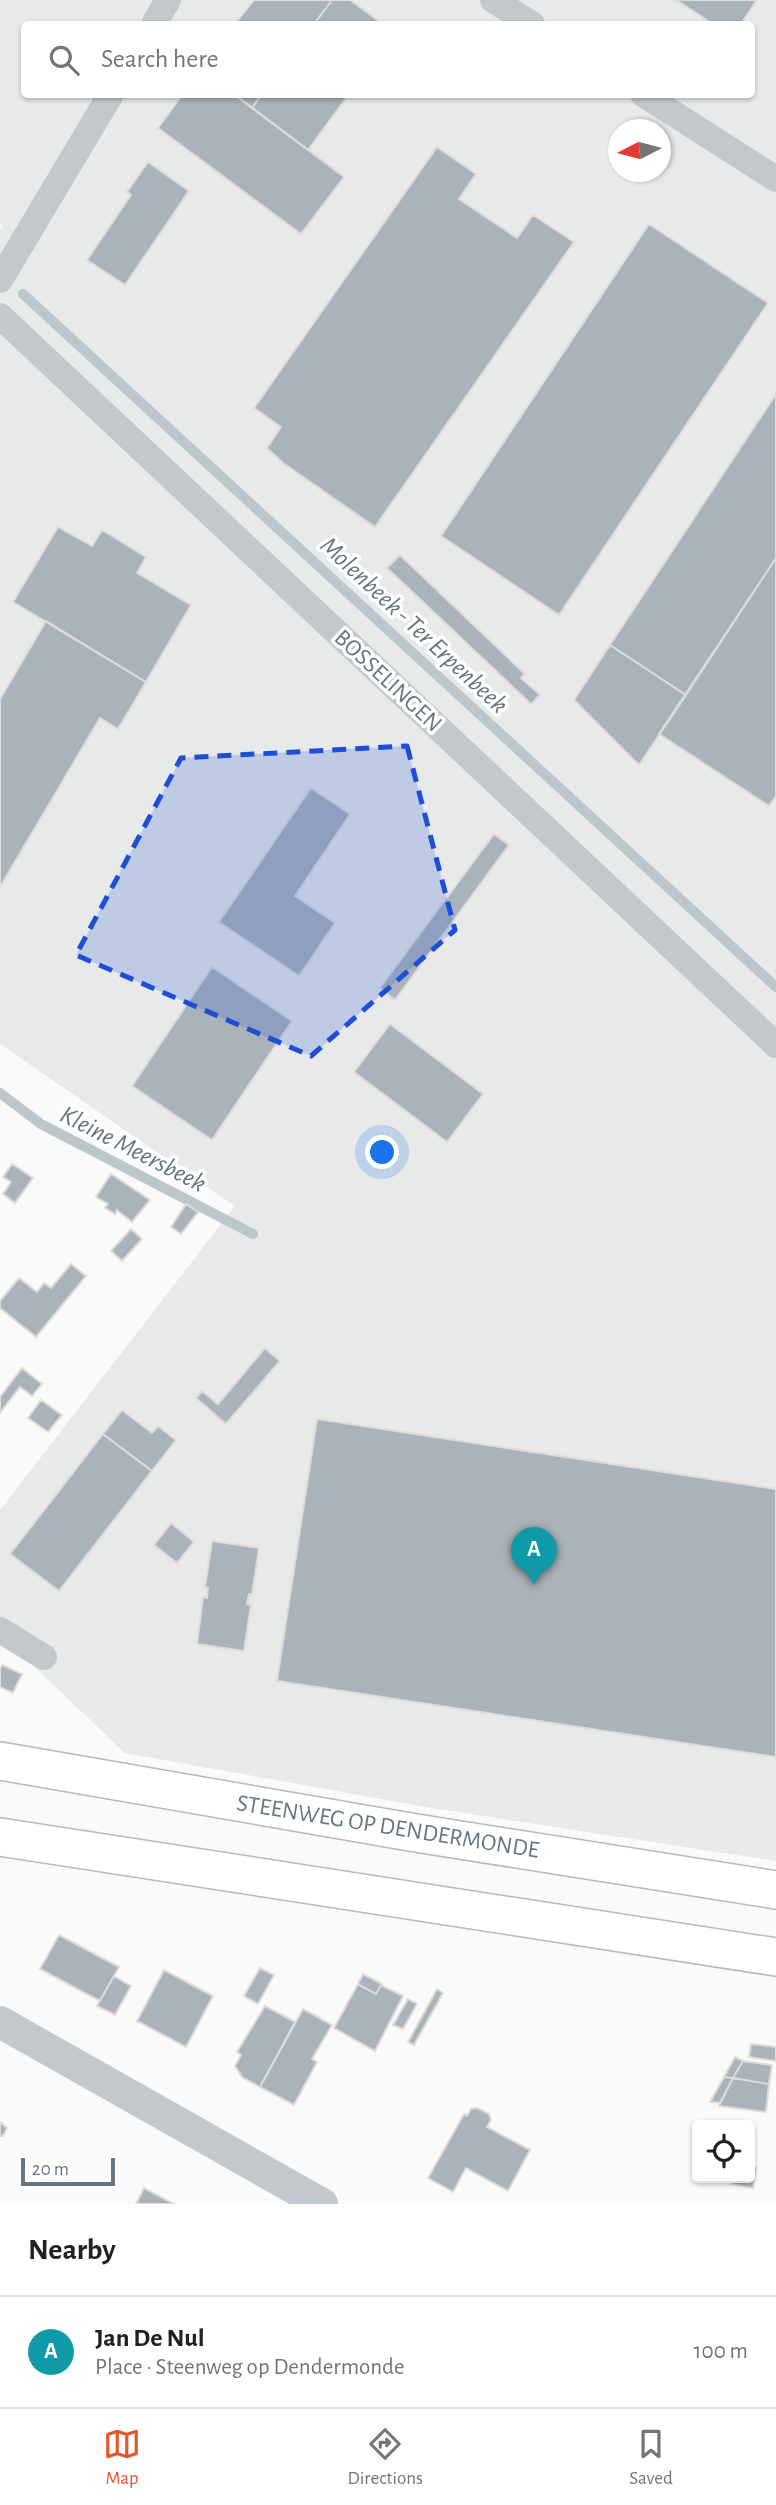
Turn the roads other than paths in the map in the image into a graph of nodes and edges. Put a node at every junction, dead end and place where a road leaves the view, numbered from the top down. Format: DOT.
graph roads {
  1 [pos="168,0"];
  2 [pos="493,0"];
  3 [pos="155,21"];
  4 [pos="527,21"];
  5 [pos="109,98"];
  6 [pos="649,98"];
  7 [pos="776,179"];
  8 [pos="0,280"];
  9 [pos="0,316"];
  10 [pos="776,1045"];
  11 [pos="0,1630"];
  12 [pos="44,1657"];
  13 [pos="0,1761"];
  14 [pos="0,1837"];
  15 [pos="776,1890"];
  16 [pos="776,1957"];
  17 [pos="0,2022"];
  18 [pos="322,2204"];
  1 -- 3 [label="street"];
  2 -- 4 [label="street"];
  5 -- 8 [label="street"];
  6 -- 7 [label="street"];
  9 -- 10 [label="street, BOSSELINGEN"];
  11 -- 12 [label="street"];
  13 -- 15 [label="main road, STEENWEG OP DENDERMONDE"];
  14 -- 16 [label="main road"];
  17 -- 18 [label="street"];
}
